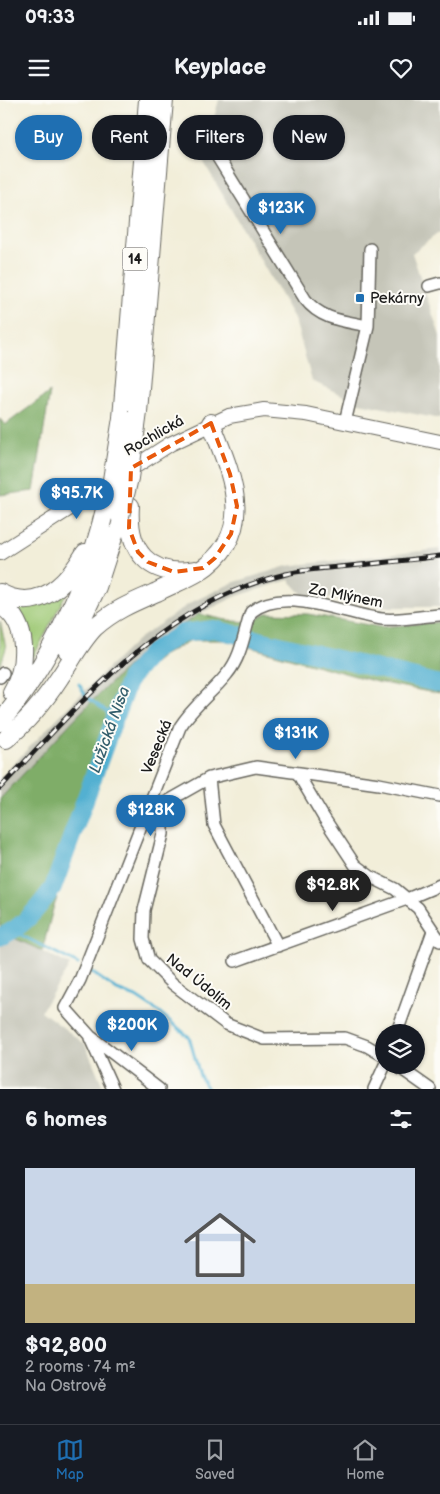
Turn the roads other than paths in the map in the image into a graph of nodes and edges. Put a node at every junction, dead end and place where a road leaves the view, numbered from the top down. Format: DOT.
graph roads {
  1 [pos="148,100"];
  2 [pos="164,100"];
  3 [pos="219,160"];
  4 [pos="370,249"];
  5 [pos="368,326"];
  6 [pos="130,415"];
  7 [pos="345,422"];
  8 [pos="211,423"];
  9 [pos="440,442"];
  10 [pos="125,522"];
  11 [pos="102,525"];
  12 [pos="0,553"];
  13 [pos="203,568"];
  14 [pos="0,593"];
  15 [pos="0,605"];
  16 [pos="250,615"];
  17 [pos="440,615"];
  18 [pos="0,710"];
  19 [pos="0,722"];
  20 [pos="3,743"];
  21 [pos="298,774"];
  22 [pos="209,778"];
  23 [pos="440,796"];
  24 [pos="157,803"];
  25 [pos="440,885"];
  26 [pos="407,899"];
  27 [pos="436,936"];
  28 [pos="278,946"];
  29 [pos="235,961"];
  30 [pos="400,1024"];
  31 [pos="90,1036"];
  32 [pos="375,1051"];
  33 [pos="381,1074"];
  34 [pos="409,1074"];
  35 [pos="113,1089"];
  36 [pos="159,1089"];
  37 [pos="374,1089"];
  38 [pos="430,1089"];
  1 -- 6 [label="highway, 14"];
  2 -- 6 [label="highway, 14"];
  3 -- 5 [label="street"];
  4 -- 5 [label="street"];
  5 -- 7 [label="street"];
  6 -- 10 [label="highway, 14, bridge"];
  6 -- 11 [label="highway, 14, bridge"];
  7 -- 8 [label="street, Rochlická"];
  7 -- 9 [label="street, Rochlická"];
  8 -- 12 [label="street, Rochlická"];
  8 -- 13 [label="highway"];
  10 -- 13 [label="highway"];
  10 -- 20 [label="highway, 14"];
  11 -- 14 [label="highway"];
  11 -- 19 [label="highway, 14"];
  13 -- 20 [label="highway"];
  15 -- 18 [label="highway"];
  16 -- 17 [label="street, Za Mlýnem"];
  16 -- 24 [label="street, Vesecká"];
  21 -- 22 [label="street"];
  21 -- 23 [label="street"];
  21 -- 26 [label="street"];
  22 -- 24 [label="street"];
  22 -- 28 [label="street"];
  24 -- 31 [label="street, Vesecká"];
  24 -- 32 [label="street, Nad Údolím"];
  25 -- 26 [label="street"];
  26 -- 27 [label="street"];
  26 -- 28 [label="street"];
  27 -- 30 [label="street"];
  28 -- 29 [label="street"];
  31 -- 35 [label="street"];
  31 -- 36 [label="street"];
  33 -- 37 [label="street"];
  34 -- 38 [label="street"];
}
